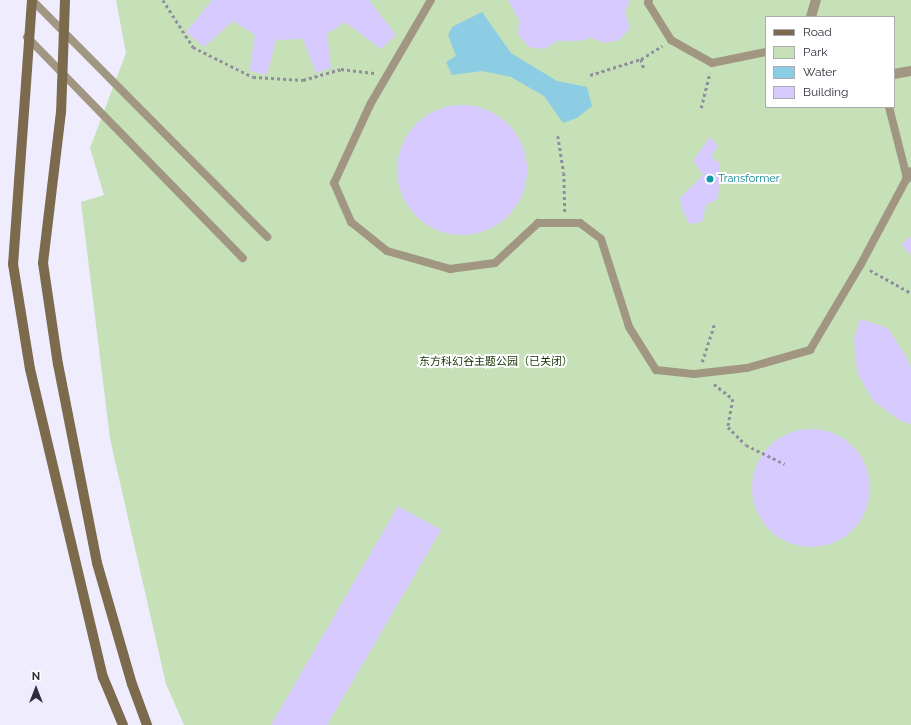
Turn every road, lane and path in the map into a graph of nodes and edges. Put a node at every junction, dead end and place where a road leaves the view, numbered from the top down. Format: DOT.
graph roads {
  1 [pos="32,0"];
  2 [pos="65,0"];
  3 [pos="163,0"];
  4 [pos="431,0"];
  5 [pos="649,0"];
  6 [pos="816,0"];
  7 [pos="811,16"];
  8 [pos="64,34"];
  9 [pos="27,37"];
  10 [pos="671,40"];
  11 [pos="765,52"];
  12 [pos="641,59"];
  13 [pos="712,63"];
  14 [pos="644,69"];
  15 [pos="911,71"];
  16 [pos="62,73"];
  17 [pos="388,74"];
  18 [pos="895,74"];
  19 [pos="590,75"];
  20 [pos="701,108"];
  21 [pos="889,108"];
  22 [pos="558,136"];
  23 [pos="909,175"];
  24 [pos="566,223"];
  25 [pos="267,237"];
  26 [pos="243,258"];
  27 [pos="861,264"];
  28 [pos="911,293"];
  29 [pos="714,324"];
  30 [pos="700,373"];
  31 [pos="785,464"];
  32 [pos="123,725"];
  33 [pos="147,725"];
  1 -- 8 [label="lane"];
  1 -- 9 [label="street"];
  2 -- 8 [label="street"];
  3 -- 17 [label="path"];
  4 -- 17 [label="lane"];
  5 -- 10 [label="lane"];
  6 -- 7 [label="street"];
  8 -- 16 [label="street"];
  8 -- 25 [label="lane"];
  9 -- 16 [label="lane"];
  9 -- 32 [label="street"];
  10 -- 12 [label="path"];
  10 -- 13 [label="lane"];
  11 -- 13 [label="lane"];
  12 -- 14 [label="path"];
  12 -- 19 [label="path"];
  13 -- 20 [label="path"];
  15 -- 18 [label="street"];
  16 -- 26 [label="lane"];
  16 -- 33 [label="street"];
  17 -- 24 [label="lane"];
  21 -- 23 [label="lane"];
  22 -- 24 [label="path"];
  23 -- 27 [label="lane"];
  24 -- 30 [label="lane"];
  27 -- 28 [label="path"];
  27 -- 30 [label="lane"];
  29 -- 30 [label="path"];
  30 -- 31 [label="path"];
}
